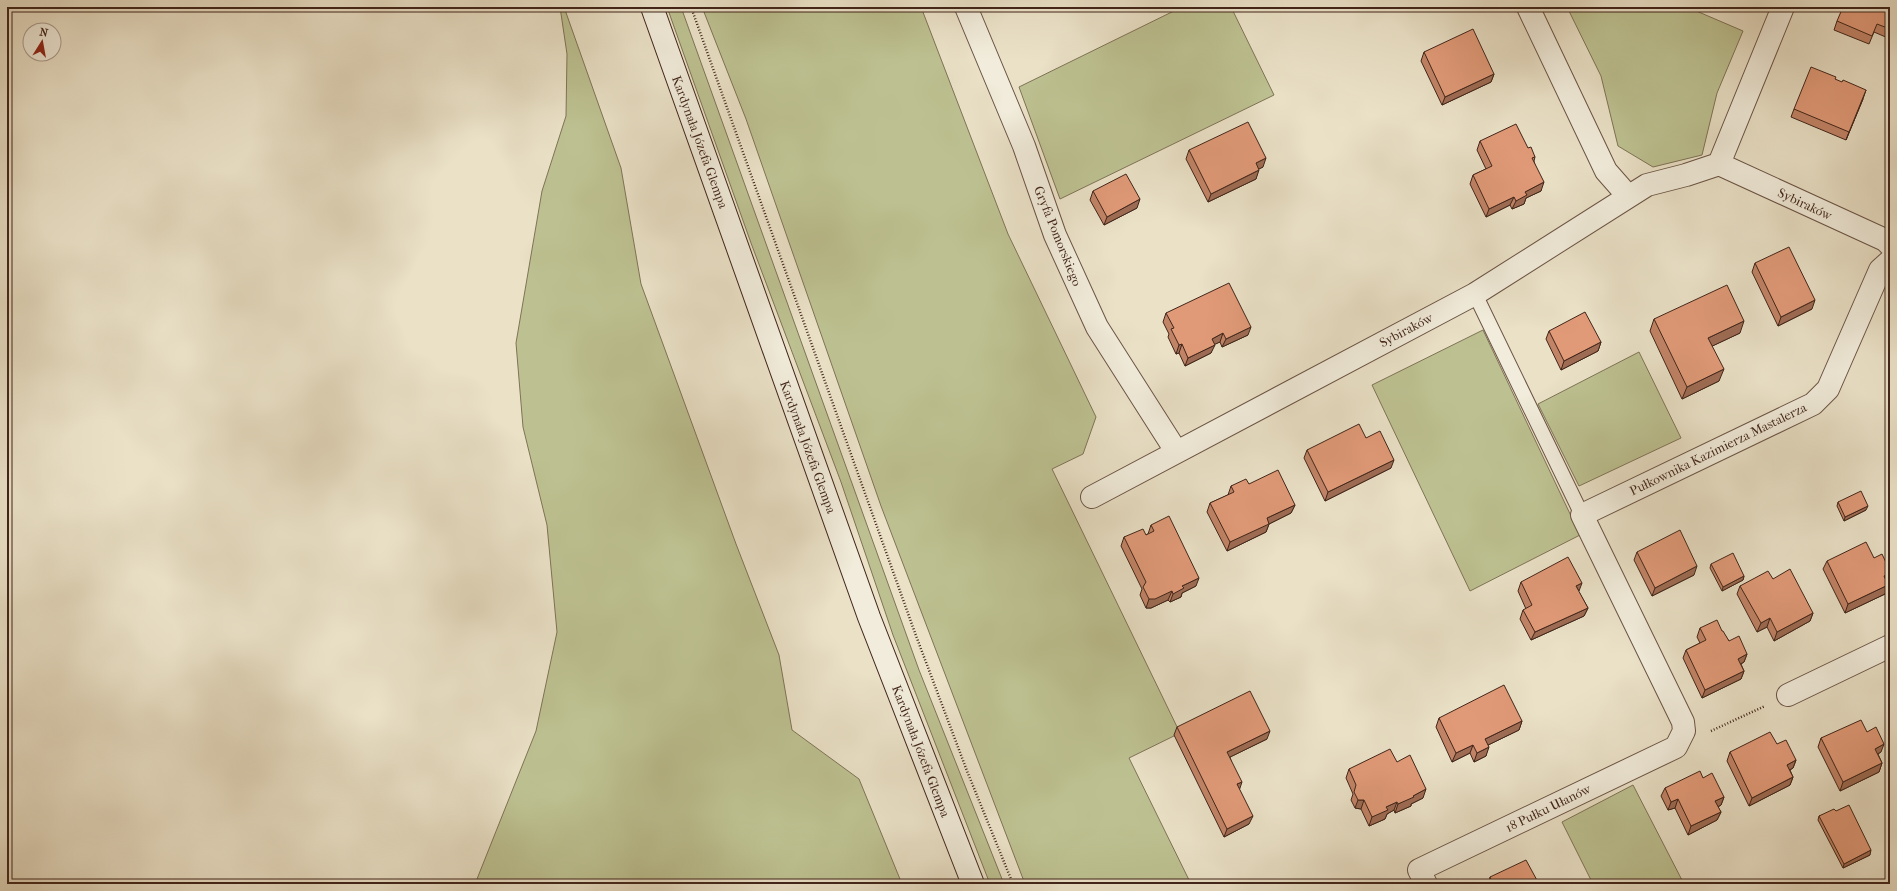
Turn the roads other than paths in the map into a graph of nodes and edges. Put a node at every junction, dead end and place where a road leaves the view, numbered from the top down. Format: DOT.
graph roads {
  1 [pos="652,7"];
  2 [pos="966,7"];
  3 [pos="1528,7"];
  4 [pos="1783,7"];
  5 [pos="1718,164"];
  6 [pos="1628,196"];
  7 [pos="1890,245"];
  8 [pos="1890,261"];
  9 [pos="1475,294"];
  10 [pos="1176,452"];
  11 [pos="1092,497"];
  12 [pos="1582,515"];
  13 [pos="1890,646"];
  14 [pos="1788,695"];
  15 [pos="1423,877"];
  16 [pos="972,884"];
  1 -- 16 [label="street, Kardynała Józefa Glempa"];
  2 -- 10 [label="street, Gryfa Pomorskiego"];
  3 -- 6 [label="street"];
  4 -- 5 [label="street"];
  5 -- 6 [label="street, Sybiraków"];
  5 -- 7 [label="street, Sybiraków"];
  6 -- 9 [label="street, Sybiraków"];
  8 -- 12 [label="street, Pułkownika Kazimierza Mastalerza"];
  9 -- 10 [label="street, Sybiraków"];
  9 -- 12 [label="lane"];
  10 -- 11 [label="street, Sybiraków"];
  12 -- 15 [label="street, 18 Pułku Ułanów"];
  13 -- 14 [label="street"];
}
